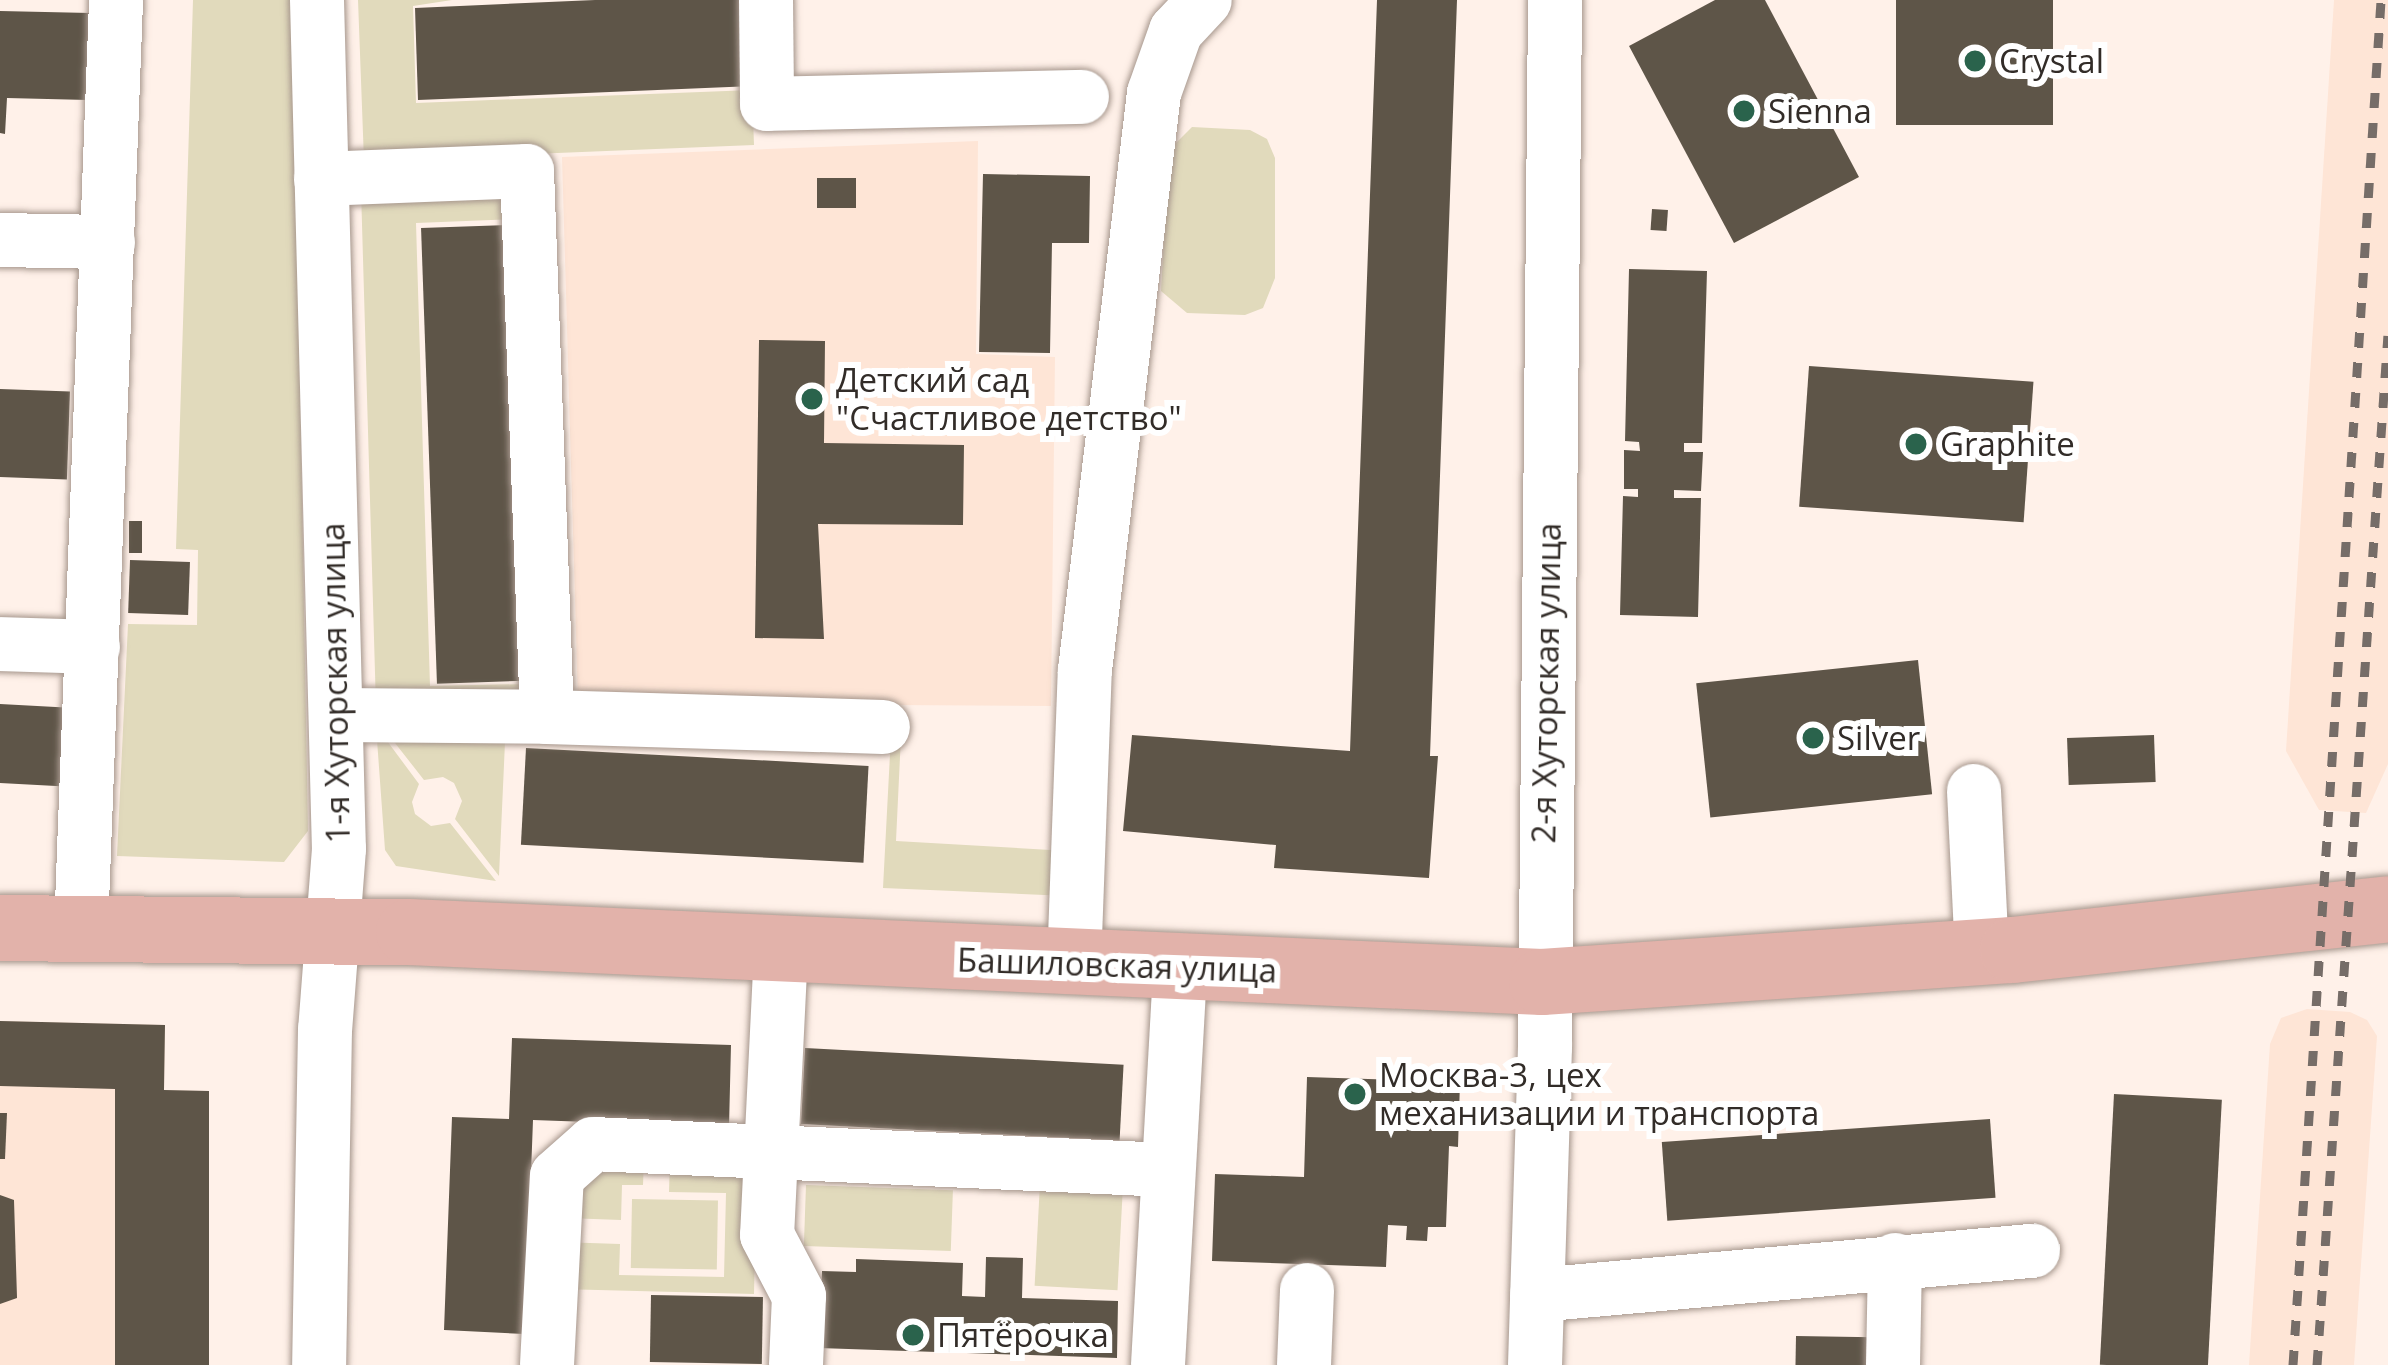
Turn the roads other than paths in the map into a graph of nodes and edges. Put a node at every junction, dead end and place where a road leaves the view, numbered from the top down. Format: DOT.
graph roads {
  1 [pos="116,0"];
  2 [pos="317,0"];
  3 [pos="766,0"];
  4 [pos="1205,0"];
  5 [pos="1555,0"];
  6 [pos="1082,97"];
  7 [pos="321,178"];
  8 [pos="0,240"];
  9 [pos="108,242"];
  10 [pos="0,644"];
  11 [pos="93,646"];
  12 [pos="337,715"];
  13 [pos="547,717"];
  14 [pos="883,727"];
  15 [pos="1974,791"];
  16 [pos="2388,909"];
  17 [pos="0,928"];
  18 [pos="81,930"];
  19 [pos="337,932"];
  20 [pos="781,950"];
  21 [pos="1982,952"];
  22 [pos="1074,965"];
  23 [pos="1180,968"];
  24 [pos="1543,982"];
  25 [pos="771,1152"];
  26 [pos="1168,1170"];
  27 [pos="2033,1251"];
  28 [pos="1895,1260"];
  29 [pos="1306,1290"];
  30 [pos="1538,1295"];
  31 [pos="319,1365"];
  32 [pos="547,1365"];
  33 [pos="796,1365"];
  34 [pos="1158,1365"];
  35 [pos="1304,1365"];
  36 [pos="1535,1365"];
  37 [pos="1893,1365"];
  1 -- 9 [label="street"];
  2 -- 7 [label="street, 1-я Хуторская улица"];
  3 -- 6 [label="street"];
  4 -- 22 [label="street"];
  5 -- 24 [label="street, 2-я Хуторская улица"];
  7 -- 12 [label="street, 1-я Хуторская улица"];
  7 -- 13 [label="street"];
  8 -- 9 [label="street"];
  9 -- 11 [label="street"];
  10 -- 11 [label="street"];
  11 -- 18 [label="street"];
  12 -- 13 [label="street"];
  12 -- 19 [label="street, 1-я Хуторская улица"];
  13 -- 14 [label="street"];
  15 -- 21 [label="street"];
  16 -- 21 [label="main road, Башиловская улица"];
  17 -- 18 [label="main road, Башиловская улица"];
  18 -- 19 [label="main road, Башиловская улица"];
  19 -- 20 [label="main road, Башиловская улица"];
  19 -- 31 [label="street, 1-я Хуторская улица"];
  20 -- 22 [label="main road, Башиловская улица"];
  20 -- 25 [label="street"];
  21 -- 24 [label="main road, Башиловская улица"];
  22 -- 23 [label="main road, Башиловская улица"];
  23 -- 24 [label="main road, Башиловская улица"];
  23 -- 26 [label="street"];
  24 -- 30 [label="street, 2-я Хуторская улица"];
  25 -- 26 [label="street"];
  25 -- 32 [label="street"];
  25 -- 33 [label="street"];
  26 -- 34 [label="street"];
  27 -- 28 [label="street"];
  28 -- 30 [label="street"];
  28 -- 37 [label="street"];
  29 -- 35 [label="street"];
  30 -- 36 [label="street, 2-я Хуторская улица"];
}
